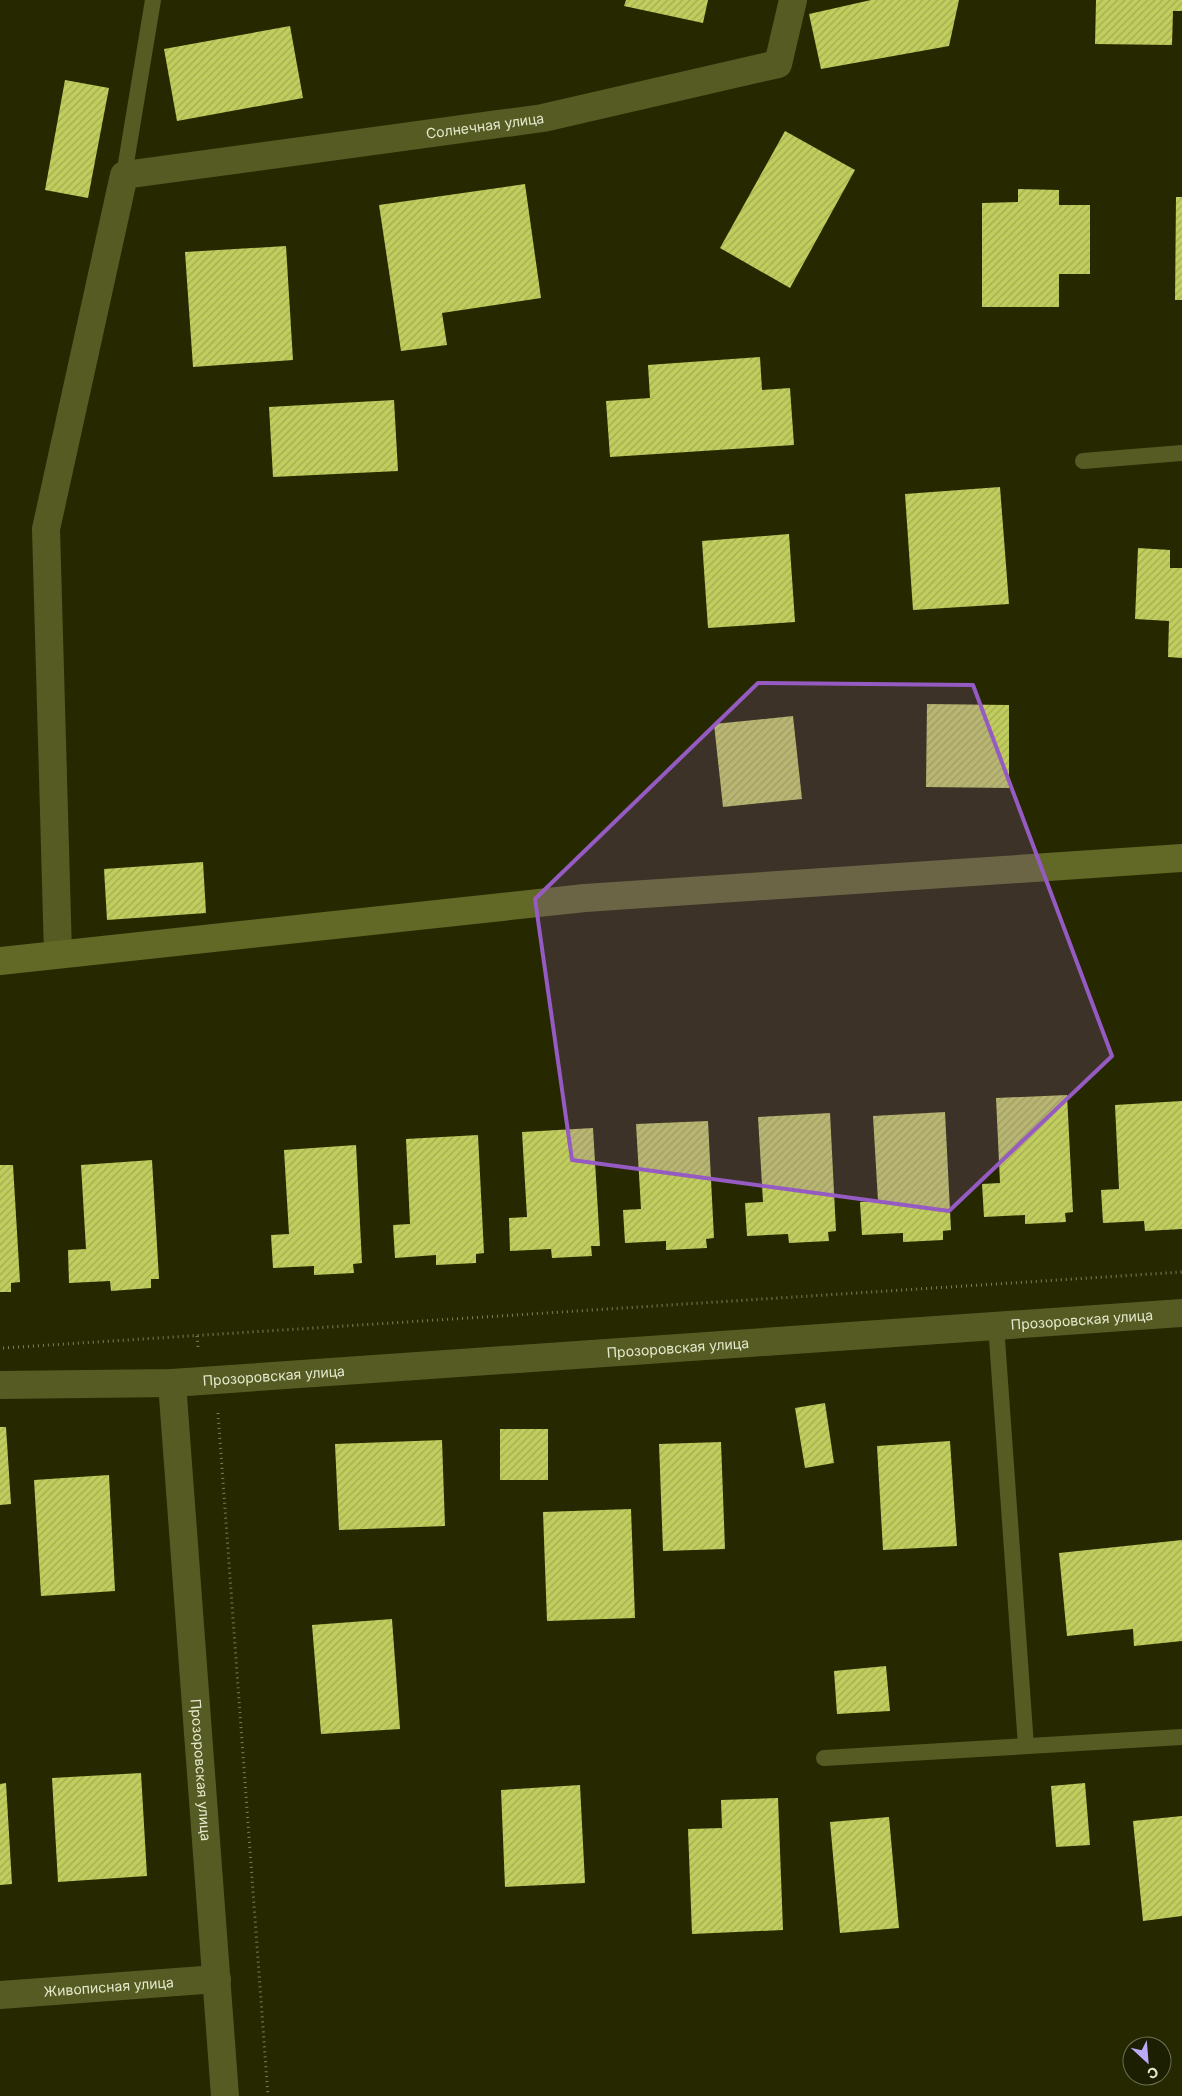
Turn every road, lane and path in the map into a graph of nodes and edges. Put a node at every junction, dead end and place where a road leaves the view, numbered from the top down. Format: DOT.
graph roads {
  1 [pos="153,0"];
  2 [pos="793,0"];
  3 [pos="124,175"];
  4 [pos="1182,453"];
  5 [pos="1083,461"];
  6 [pos="1182,858"];
  7 [pos="58,954"];
  8 [pos="0,961"];
  9 [pos="1182,1272"];
  10 [pos="1182,1313"];
  11 [pos="996,1325"];
  12 [pos="0,1349"];
  13 [pos="216,1380"];
  14 [pos="172,1383"];
  15 [pos="0,1385"];
  16 [pos="1182,1737"];
  17 [pos="1026,1746"];
  18 [pos="824,1758"];
  19 [pos="217,1979"];
  20 [pos="0,1995"];
  21 [pos="225,2096"];
  22 [pos="268,2096"];
  1 -- 3 [label="lane"];
  2 -- 3 [label="street, Солнечная улица"];
  3 -- 7 [label="street"];
  4 -- 5 [label="lane"];
  6 -- 7 [label="street"];
  7 -- 8 [label="street"];
  9 -- 12 [label="path"];
  10 -- 11 [label="street, Прозоровская улица"];
  11 -- 13 [label="street, Прозоровская улица"];
  11 -- 17 [label="lane"];
  13 -- 14 [label="street, Прозоровская улица"];
  13 -- 22 [label="path"];
  14 -- 15 [label="street, Прозоровская улица"];
  14 -- 19 [label="street, Прозоровская улица"];
  16 -- 17 [label="lane"];
  17 -- 18 [label="lane"];
  19 -- 20 [label="street, Живописная улица"];
  19 -- 21 [label="street, Прозоровская улица"];
}
